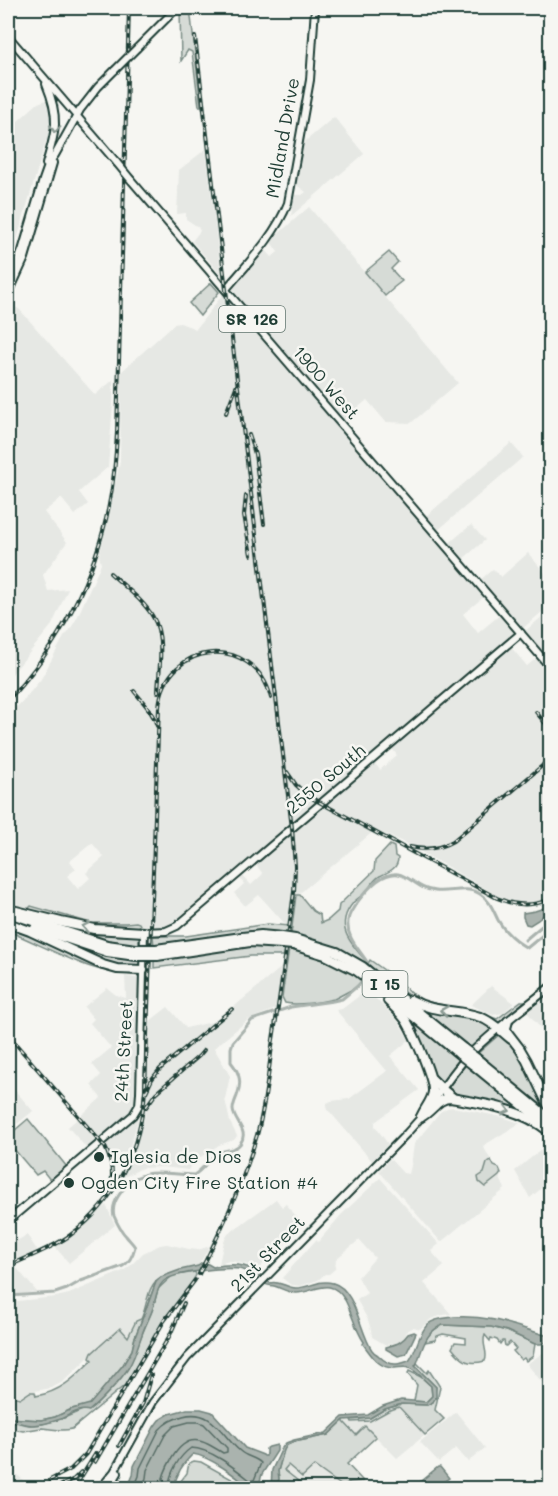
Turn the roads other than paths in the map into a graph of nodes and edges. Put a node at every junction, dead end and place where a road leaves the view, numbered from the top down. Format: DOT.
graph roads {
  1 [pos="177,8"];
  2 [pos="315,8"];
  3 [pos="8,36"];
  4 [pos="44,78"];
  5 [pos="76,117"];
  6 [pos="55,155"];
  7 [pos="43,180"];
  8 [pos="8,284"];
  9 [pos="226,289"];
  10 [pos="8,295"];
  11 [pos="521,633"];
  12 [pos="550,667"];
  13 [pos="8,911"];
  14 [pos="8,921"];
  15 [pos="144,932"];
  16 [pos="294,942"];
  17 [pos="136,952"];
  18 [pos="143,970"];
  19 [pos="357,971"];
  20 [pos="380,979"];
  21 [pos="550,987"];
  22 [pos="508,1021"];
  23 [pos="499,1028"];
  24 [pos="512,1039"];
  25 [pos="462,1051"];
  26 [pos="474,1061"];
  27 [pos="428,1072"];
  28 [pos="442,1089"];
  29 [pos="456,1099"];
  30 [pos="550,1109"];
  31 [pos="421,1117"];
  32 [pos="550,1119"];
  33 [pos="550,1130"];
  34 [pos="8,1221"];
  35 [pos="159,1395"];
  36 [pos="101,1488"];
  37 [pos="109,1488"];
  1 -- 5 [label="main road, bridge"];
  2 -- 9 [label="main road, Midland Drive"];
  3 -- 4 [label="main road, 1900 West / SR 126"];
  4 -- 5 [label="main road, 1900 West / SR 126"];
  4 -- 7 [label="main road, one-way"];
  5 -- 6 [label="main road"];
  5 -- 9 [label="main road, 1900 West / SR 126, bridge"];
  6 -- 7 [label="main road"];
  6 -- 10 [label="main road"];
  7 -- 8 [label="main road"];
  9 -- 11 [label="main road, 1900 West / SR 126"];
  11 -- 12 [label="main road, 1900 West / SR 126"];
  11 -- 15 [label="main road, 2550 South"];
  15 -- 13 [label="highway, one-way"];
  13 -- 17 [label="highway, I 15"];
  14 -- 17 [label="highway, I 15"];
  14 -- 18 [label="highway"];
  15 -- 18 [label="main road, 24th Street"];
  16 -- 17 [label="highway, I 15, bridge"];
  16 -- 19 [label="highway, I 15"];
  16 -- 20 [label="highway, I 15"];
  18 -- 34 [label="main road, 24th Street"];
  19 -- 25 [label="highway, I 15"];
  19 -- 27 [label="highway"];
  23 -- 20 [label="highway, one-way"];
  20 -- 25 [label="highway, I 15"];
  21 -- 22 [label="main road, 21st Street"];
  22 -- 23 [label="main road, 21st Street"];
  22 -- 24 [label="highway"];
  23 -- 24 [label="highway"];
  23 -- 28 [label="main road, 21st Street"];
  24 -- 30 [label="highway"];
  25 -- 26 [label="highway, I 15, bridge"];
  26 -- 32 [label="highway, I 15"];
  26 -- 33 [label="highway, I 15"];
  27 -- 28 [label="highway"];
  27 -- 31 [label="highway"];
  28 -- 29 [label="highway"];
  28 -- 31 [label="main road, 21st Street"];
  29 -- 31 [label="highway"];
  29 -- 33 [label="highway, one-way"];
  31 -- 35 [label="main road, 21st Street"];
  35 -- 36 [label="main road, 21st Street"];
  35 -- 37 [label="main road"];
}
